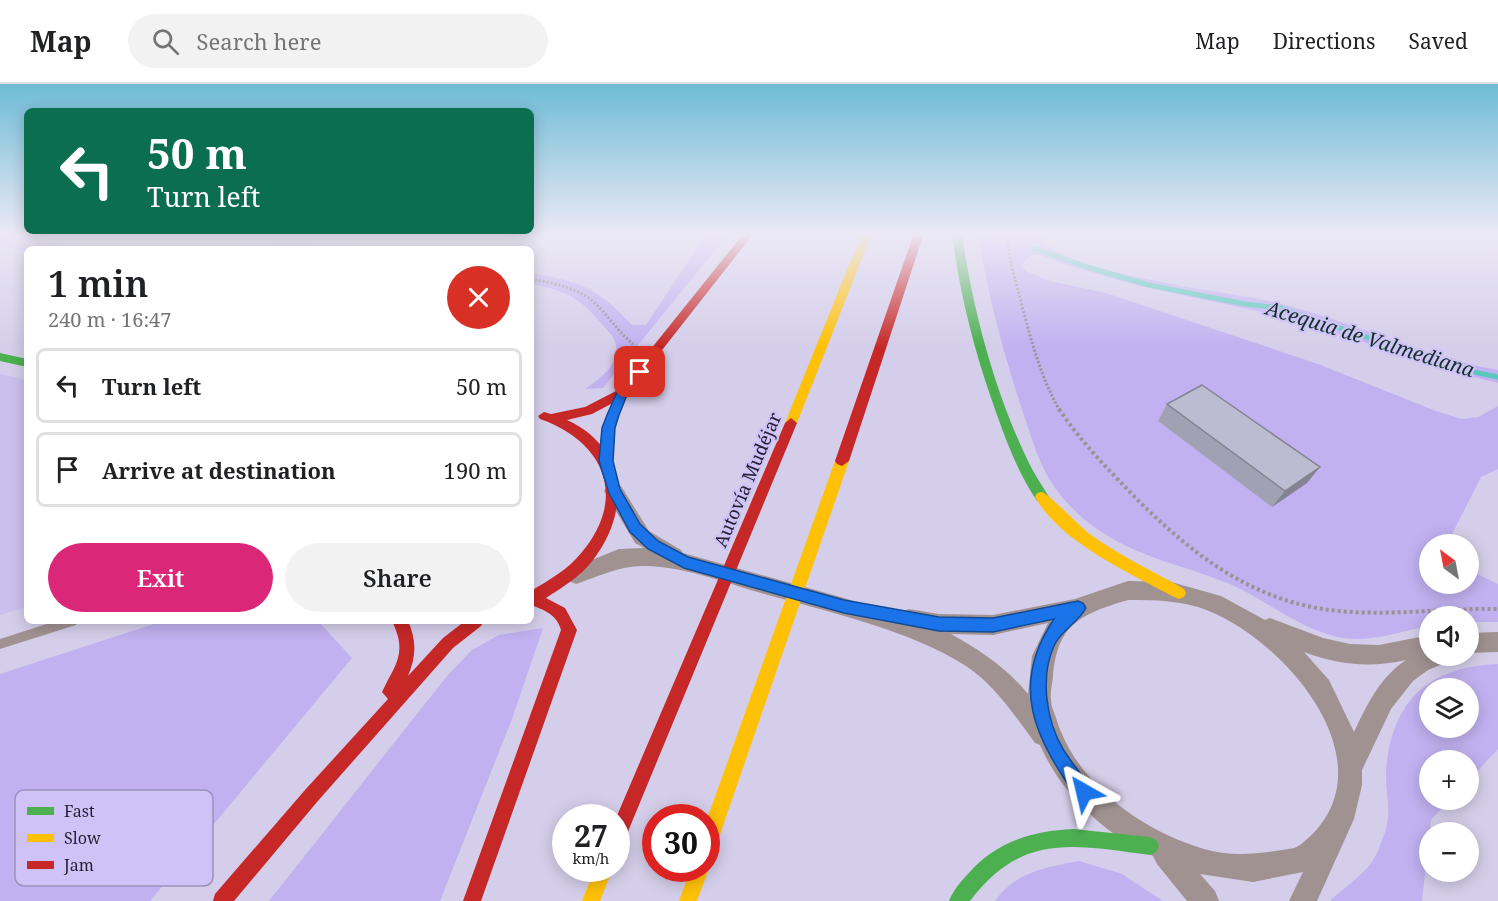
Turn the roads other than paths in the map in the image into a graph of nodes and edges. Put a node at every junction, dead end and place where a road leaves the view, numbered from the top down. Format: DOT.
graph roads {
  1 [pos="719,271"];
  2 [pos="852,271"];
  3 [pos="905,271"];
  4 [pos="962,271"];
  5 [pos="0,357"];
  6 [pos="24,362"];
  7 [pos="622,393"];
  8 [pos="534,414"];
  9 [pos="613,415"];
  10 [pos="550,418"];
  11 [pos="607,442"];
  12 [pos="606,461"];
  13 [pos="613,490"];
  14 [pos="684,562"];
  15 [pos="560,582"];
  16 [pos="1179,593"];
  17 [pos="534,597"];
  18 [pos="534,600"];
  19 [pos="844,607"];
  20 [pos="1078,608"];
  21 [pos="1238,615"];
  22 [pos="63,624"];
  23 [pos="401,624"];
  24 [pos="472,624"];
  25 [pos="0,644"];
  26 [pos="1419,647"];
  27 [pos="1419,664"];
  28 [pos="1057,754"];
  29 [pos="1350,769"];
  30 [pos="311,796"];
  31 [pos="630,807"];
  32 [pos="720,809"];
  33 [pos="1338,824"];
  34 [pos="1157,849"];
  35 [pos="598,882"];
  36 [pos="695,882"];
  37 [pos="222,901"];
  38 [pos="472,901"];
  39 [pos="591,901"];
  40 [pos="688,901"];
  41 [pos="958,901"];
  42 [pos="1205,901"];
  43 [pos="1303,901"];
  1 -- 7 [label="main road"];
  2 -- 31 [label="main road, Autovía Mudéjar"];
  3 -- 32 [label="main road"];
  4 -- 16 [label="main road"];
  5 -- 6 [label="main road"];
  7 -- 9 [label="main road"];
  7 -- 10 [label="main road"];
  8 -- 10 [label="main road"];
  10 -- 12 [label="main road"];
  11 -- 12 [label="main road"];
  12 -- 13 [label="main road"];
  13 -- 14 [label="street"];
  13 -- 15 [label="main road"];
  14 -- 15 [label="street"];
  14 -- 19 [label="street"];
  15 -- 17 [label="main road"];
  16 -- 20 [label="street"];
  16 -- 21 [label="street"];
  18 -- 38 [label="main road"];
  19 -- 20 [label="street"];
  19 -- 28 [label="street"];
  20 -- 28 [label="street"];
  21 -- 26 [label="street"];
  21 -- 29 [label="street"];
  22 -- 25 [label="lane"];
  23 -- 30 [label="main road"];
  24 -- 30 [label="main road"];
  27 -- 29 [label="street"];
  28 -- 34 [label="street"];
  29 -- 33 [label="street"];
  30 -- 37 [label="main road"];
  33 -- 34 [label="street"];
  33 -- 43 [label="street"];
  34 -- 41 [label="main road"];
  34 -- 42 [label="street"];
  35 -- 39 [label="main road"];
  36 -- 40 [label="main road"];
}
